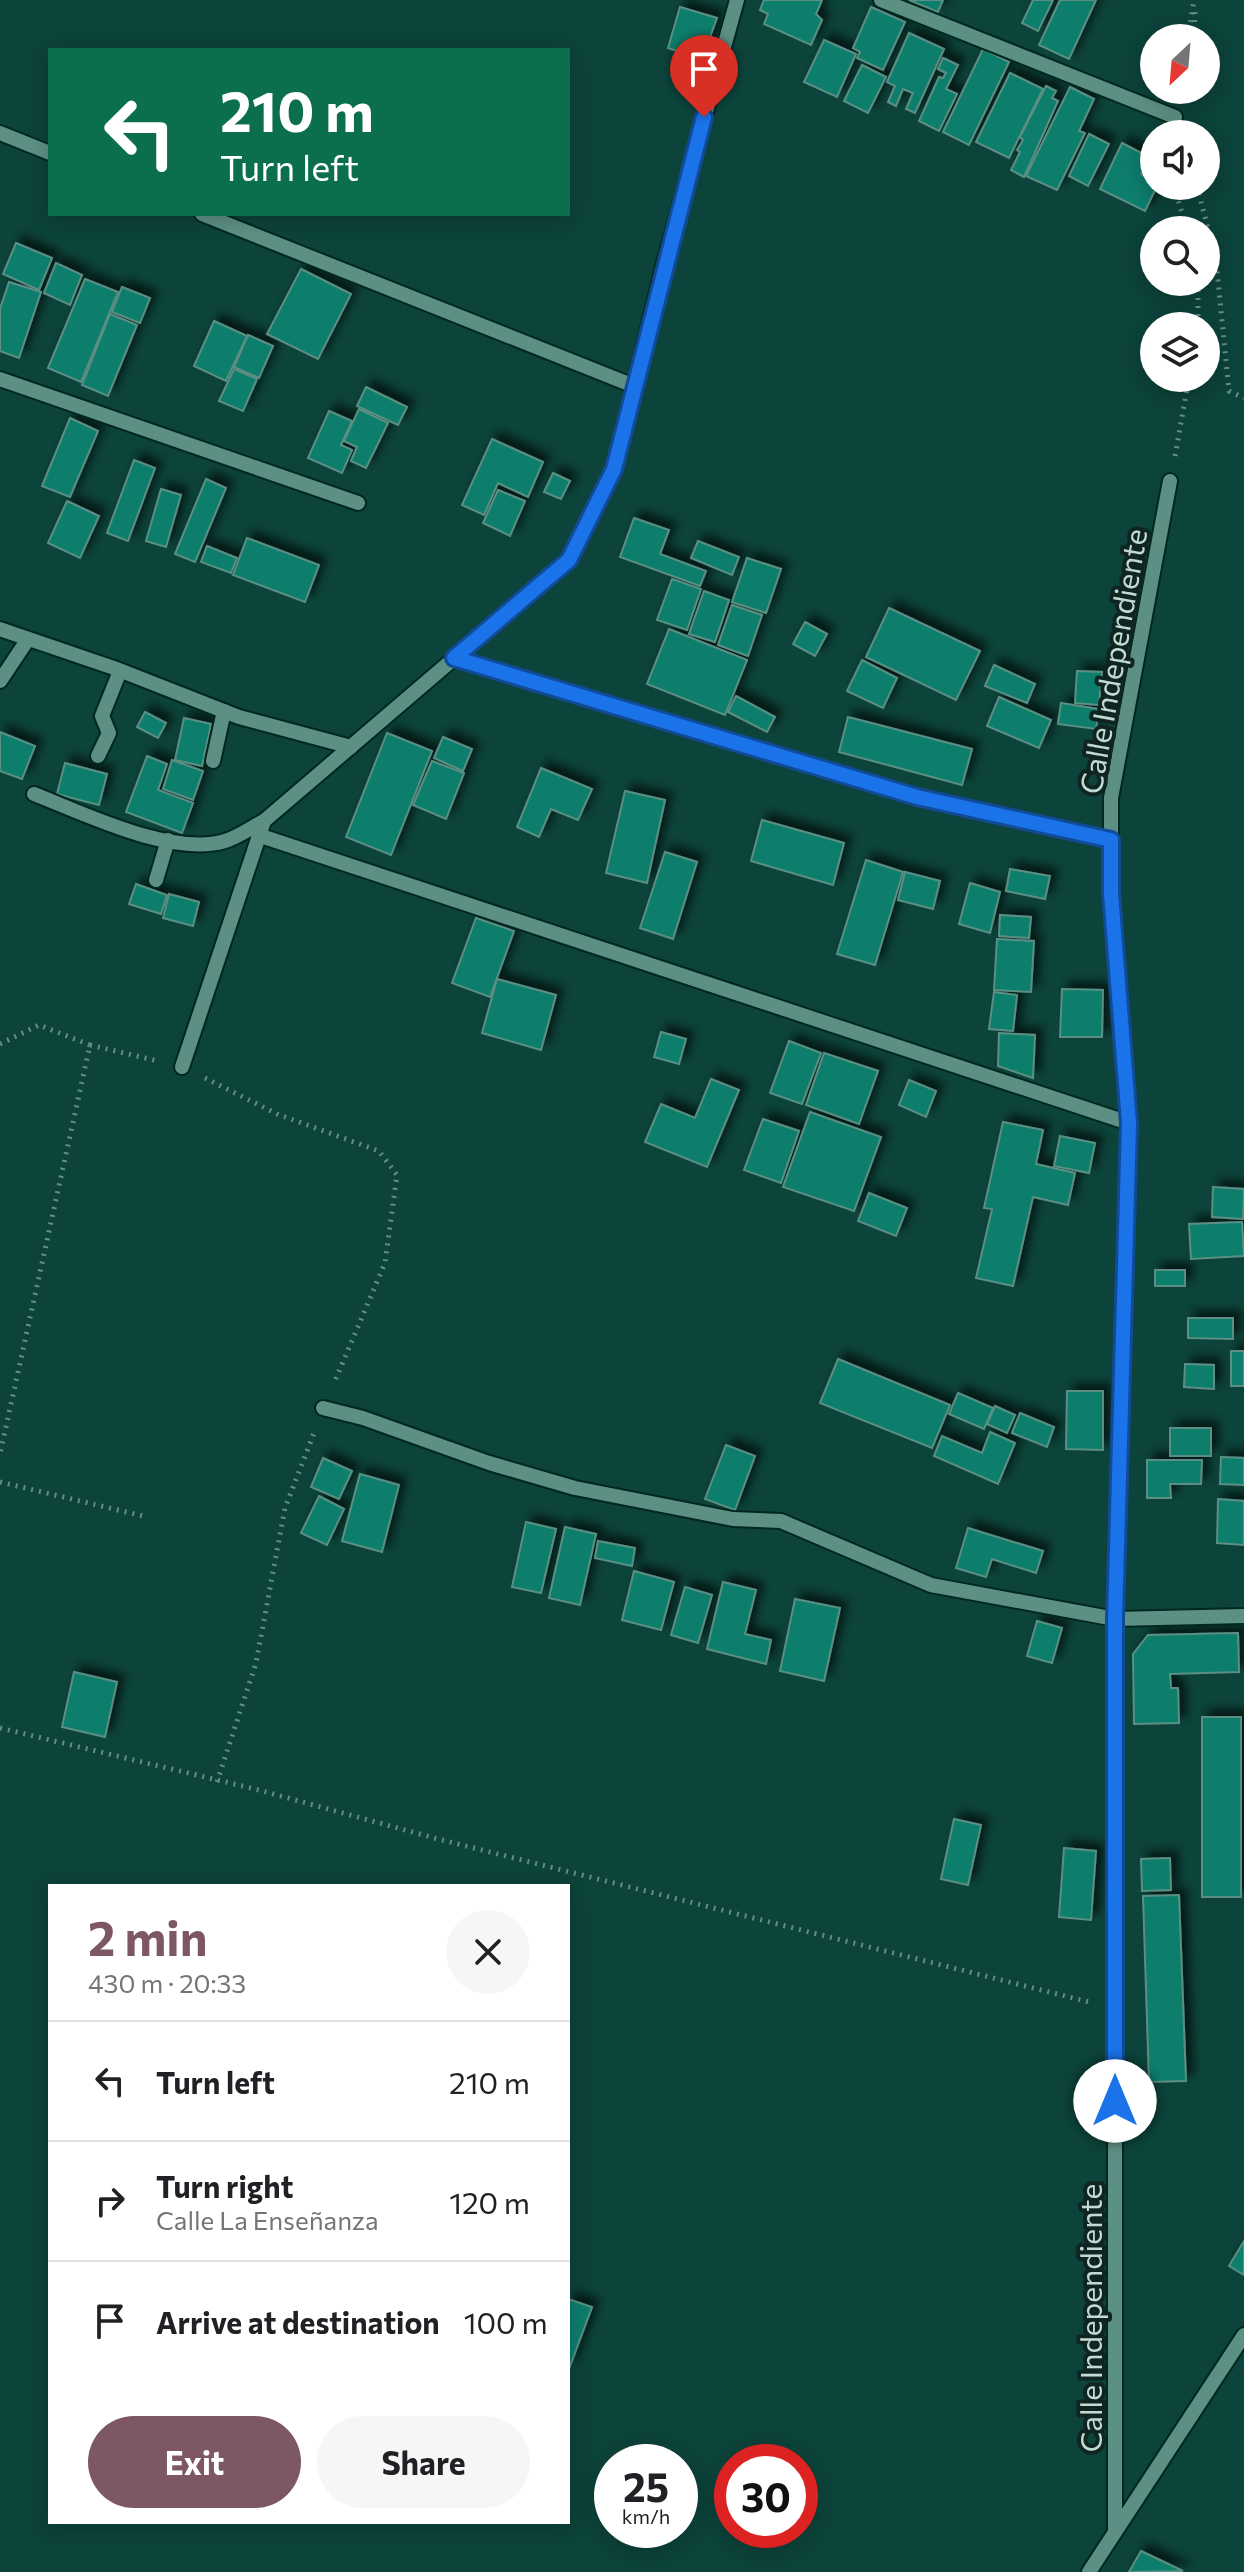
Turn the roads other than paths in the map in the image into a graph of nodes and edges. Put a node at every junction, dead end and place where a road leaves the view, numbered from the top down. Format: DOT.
graph roads {
  1 [pos="737,0"];
  2 [pos="881,0"];
  3 [pos="1175,117"];
  4 [pos="0,133"];
  5 [pos="48,152"];
  6 [pos="207,216"];
  7 [pos="0,379"];
  8 [pos="634,386"];
  9 [pos="1170,481"];
  10 [pos="358,503"];
  11 [pos="0,629"];
  12 [pos="28,639"];
  13 [pos="454,658"];
  14 [pos="120,671"];
  15 [pos="0,681"];
  16 [pos="224,711"];
  17 [pos="351,747"];
  18 [pos="98,756"];
  19 [pos="213,761"];
  20 [pos="34,794"];
  21 [pos="261,828"];
  22 [pos="168,840"];
  23 [pos="1111,840"];
  24 [pos="156,880"];
  25 [pos="182,1067"];
  26 [pos="1129,1123"];
  27 [pos="323,1408"];
  28 [pos="1244,1616"];
  29 [pos="1115,1619"];
  30 [pos="1244,2335"];
  31 [pos="1115,2530"];
  32 [pos="1089,2572"];
  1 -- 8 [label="street"];
  2 -- 3 [label="street"];
  4 -- 5 [label="street"];
  6 -- 8 [label="street"];
  7 -- 10 [label="street"];
  8 -- 13 [label="street"];
  9 -- 23 [label="street, Calle Independiente"];
  11 -- 12 [label="street"];
  12 -- 14 [label="street"];
  12 -- 15 [label="street"];
  13 -- 17 [label="street"];
  13 -- 23 [label="street"];
  14 -- 16 [label="street"];
  14 -- 18 [label="street"];
  16 -- 17 [label="street"];
  16 -- 19 [label="street"];
  17 -- 21 [label="street"];
  20 -- 22 [label="street"];
  21 -- 22 [label="street"];
  21 -- 25 [label="street"];
  21 -- 26 [label="street"];
  22 -- 24 [label="street"];
  23 -- 26 [label="street, Calle Independiente"];
  26 -- 29 [label="street, Calle Independiente"];
  27 -- 29 [label="street"];
  28 -- 29 [label="street"];
  29 -- 31 [label="street, Calle Independiente"];
  30 -- 31 [label="street"];
  31 -- 32 [label="street"];
}
